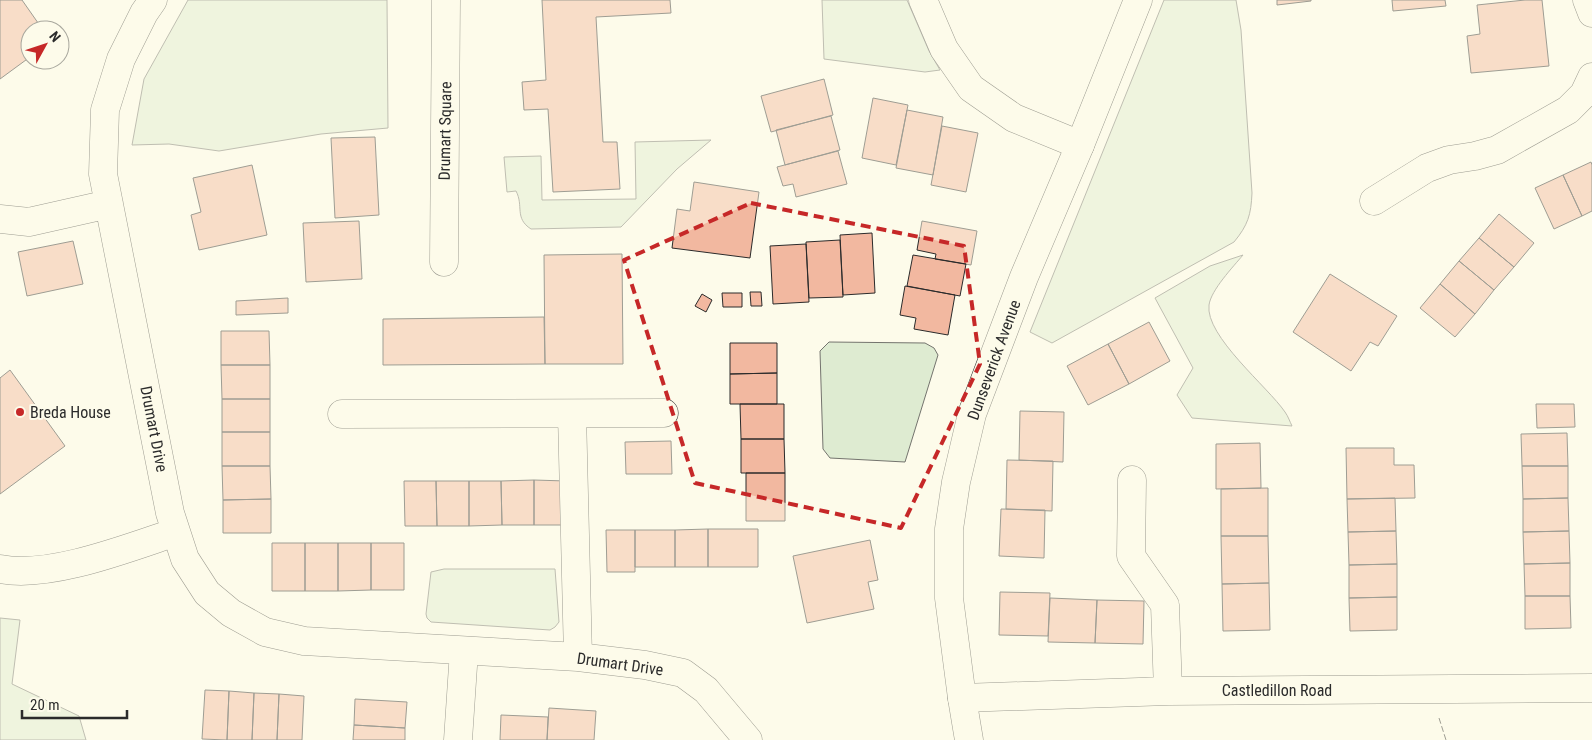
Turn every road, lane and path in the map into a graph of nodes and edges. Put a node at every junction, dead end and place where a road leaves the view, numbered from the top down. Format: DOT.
graph roads {
  1 [pos="153,0"];
  2 [pos="446,0"];
  3 [pos="923,0"];
  4 [pos="1138,0"];
  5 [pos="1587,0"];
  6 [pos="1592,13"];
  7 [pos="1592,78"];
  8 [pos="1080,145"];
  9 [pos="1374,200"];
  10 [pos="110,204"];
  11 [pos="0,219"];
  12 [pos="444,262"];
  13 [pos="664,413"];
  14 [pos="342,414"];
  15 [pos="572,414"];
  16 [pos="1132,480"];
  17 [pos="176,532"];
  18 [pos="0,569"];
  19 [pos="464,650"];
  20 [pos="578,657"];
  21 [pos="1592,688"];
  22 [pos="1168,691"];
  23 [pos="962,698"];
  24 [pos="458,740"];
  25 [pos="748,740"];
  26 [pos="969,740"];
  1 -- 10 [label="street, Drumart Drive"];
  2 -- 12 [label="street, Drumart Square"];
  3 -- 8 [label="street"];
  4 -- 8 [label="street, Dunseverick Avenue"];
  5 -- 6 [label="street"];
  7 -- 9 [label="street"];
  8 -- 23 [label="street, Dunseverick Avenue"];
  10 -- 11 [label="street"];
  10 -- 17 [label="street, Drumart Drive"];
  13 -- 15 [label="street"];
  14 -- 15 [label="street"];
  15 -- 20 [label="street"];
  16 -- 22 [label="street"];
  17 -- 18 [label="street"];
  17 -- 19 [label="street, Drumart Drive"];
  19 -- 20 [label="street, Drumart Drive"];
  19 -- 24 [label="street"];
  20 -- 25 [label="street, Drumart Drive"];
  21 -- 22 [label="street, Castledillon Road"];
  22 -- 23 [label="street, Castledillon Road"];
  23 -- 26 [label="street, Dunseverick Avenue"];
}
